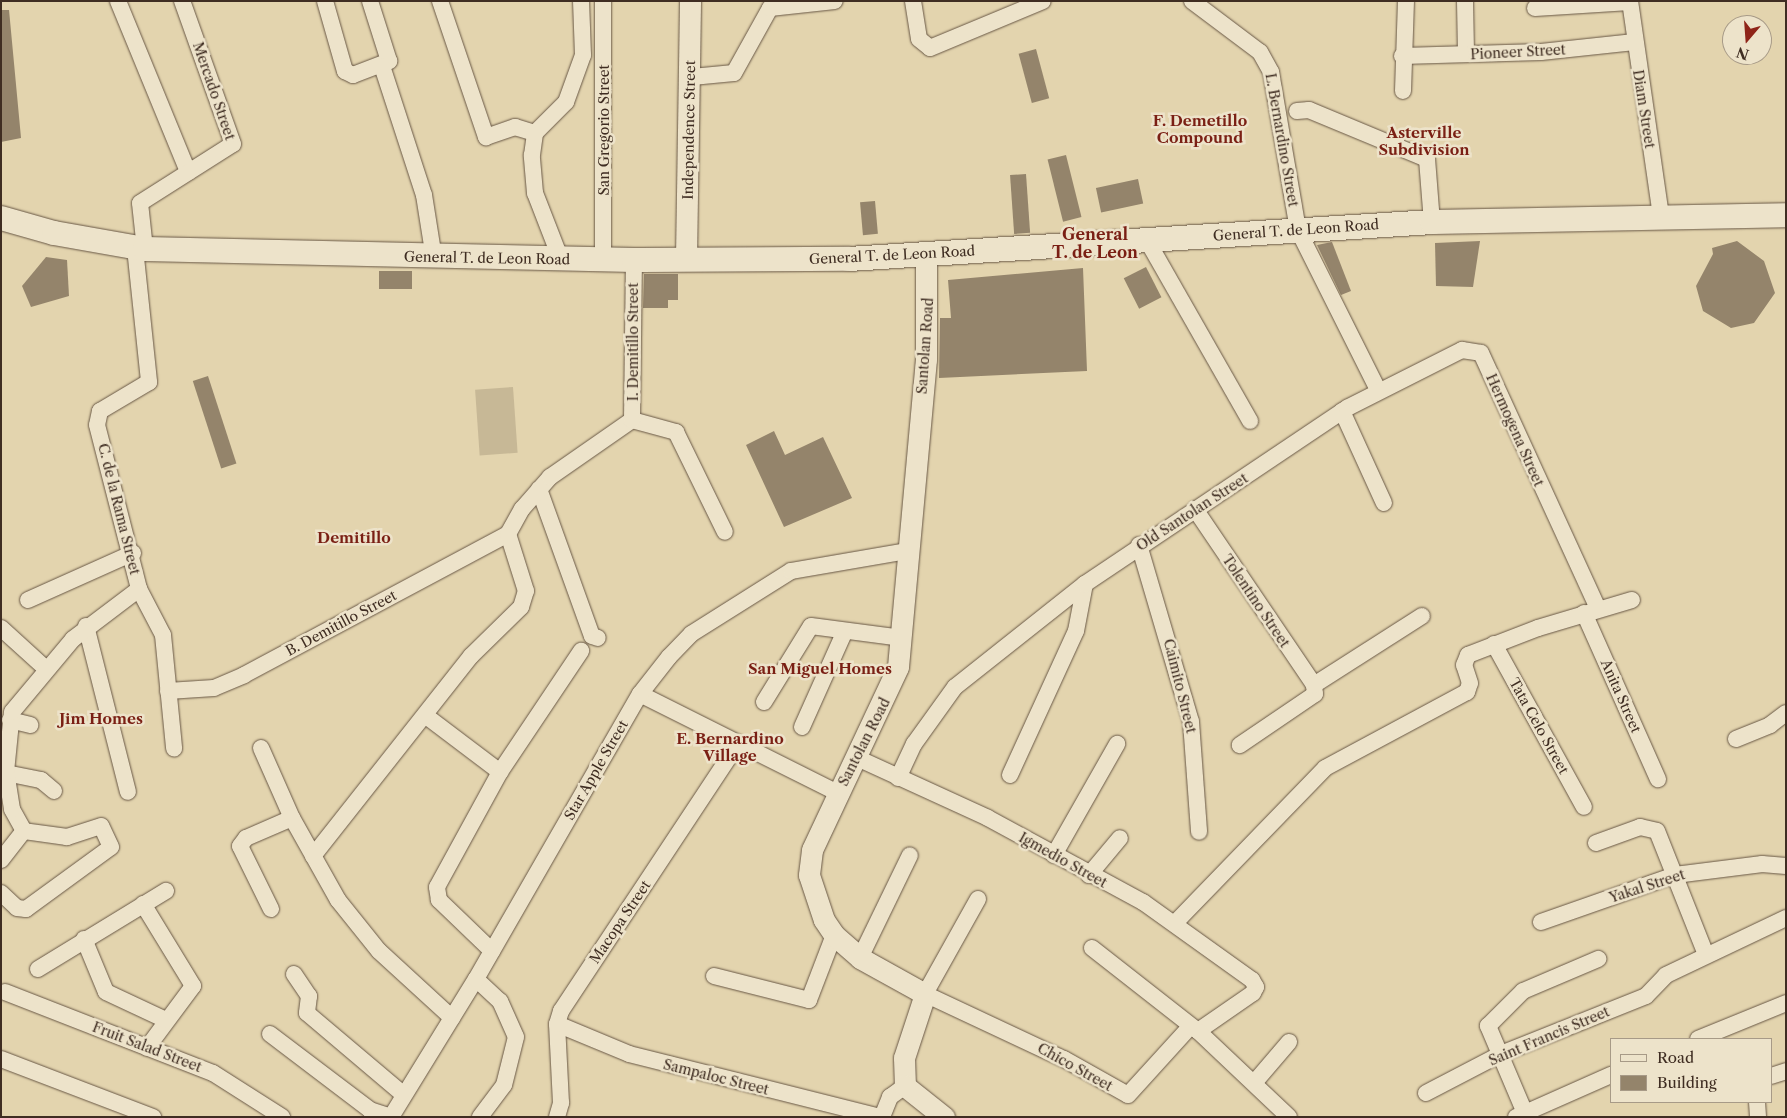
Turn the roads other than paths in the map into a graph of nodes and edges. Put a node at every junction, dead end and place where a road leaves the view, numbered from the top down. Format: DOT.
graph roads {
  1 [pos="118,1"];
  2 [pos="182,1"];
  3 [pos="325,1"];
  4 [pos="370,1"];
  5 [pos="440,1"];
  6 [pos="581,1"];
  7 [pos="603,1"];
  8 [pos="690,1"];
  9 [pos="835,1"];
  10 [pos="913,1"];
  11 [pos="1043,1"];
  12 [pos="1406,1"];
  13 [pos="1465,1"];
  14 [pos="1630,2"];
  15 [pos="1200,3"];
  16 [pos="770,5"];
  17 [pos="1535,8"];
  18 [pos="1004,9"];
  19 [pos="1634,42"];
  20 [pos="1466,54"];
  21 [pos="1402,56"];
  22 [pos="382,66"];
  23 [pos="692,76"];
  24 [pos="1402,90"];
  25 [pos="1297,111"];
  26 [pos="535,133"];
  27 [pos="188,172"];
  28 [pos="1786,216"];
  29 [pos="1661,217"];
  30 [pos="1,218"];
  31 [pos="1432,222"];
  32 [pos="1298,230"];
  33 [pos="1148,242"];
  34 [pos="140,249"];
  35 [pos="926,254"];
  36 [pos="434,258"];
  37 [pos="686,258"];
  38 [pos="561,260"];
  39 [pos="603,260"];
  40 [pos="634,260"];
  41 [pos="1378,390"];
  42 [pos="1342,412"];
  43 [pos="632,420"];
  44 [pos="1250,421"];
  45 [pos="539,489"];
  46 [pos="1384,503"];
  47 [pos="1195,509"];
  48 [pos="725,532"];
  49 [pos="508,534"];
  50 [pos="1139,545"];
  51 [pos="907,551"];
  52 [pos="133,553"];
  53 [pos="1085,584"];
  54 [pos="139,589"];
  55 [pos="28,600"];
  56 [pos="1632,600"];
  57 [pos="1591,611"];
  58 [pos="1422,616"];
  59 [pos="86,626"];
  60 [pos="1,628"];
  61 [pos="844,632"];
  62 [pos="598,638"];
  63 [pos="902,638"];
  64 [pos="1494,644"];
  65 [pos="581,651"];
  66 [pos="45,668"];
  67 [pos="1315,690"];
  68 [pos="168,691"];
  69 [pos="640,694"];
  70 [pos="764,702"];
  71 [pos="1786,713"];
  72 [pos="8,714"];
  73 [pos="426,716"];
  74 [pos="30,726"];
  75 [pos="802,727"];
  76 [pos="1736,739"];
  77 [pos="738,744"];
  78 [pos="1117,744"];
  79 [pos="1240,745"];
  80 [pos="174,748"];
  81 [pos="262,748"];
  82 [pos="855,757"];
  83 [pos="4,772"];
  84 [pos="500,772"];
  85 [pos="1010,776"];
  86 [pos="898,778"];
  87 [pos="1658,778"];
  88 [pos="54,791"];
  89 [pos="128,792"];
  90 [pos="838,793"];
  91 [pos="1584,807"];
  92 [pos="292,818"];
  93 [pos="24,831"];
  94 [pos="1199,832"];
  95 [pos="1120,838"];
  96 [pos="1596,843"];
  97 [pos="910,855"];
  98 [pos="1054,855"];
  99 [pos="313,856"];
  100 [pos="1,860"];
  101 [pos="1786,866"];
  102 [pos="1675,875"];
  103 [pos="1089,876"];
  104 [pos="166,891"];
  105 [pos="1,893"];
  106 [pos="978,899"];
  107 [pos="143,904"];
  108 [pos="272,909"];
  109 [pos="1786,918"];
  110 [pos="1541,922"];
  111 [pos="1174,923"];
  112 [pos="834,935"];
  113 [pos="84,939"];
  114 [pos="1092,948"];
  115 [pos="492,950"];
  116 [pos="1706,955"];
  117 [pos="860,958"];
  118 [pos="1598,959"];
  119 [pos="38,969"];
  120 [pos="294,974"];
  121 [pos="714,976"];
  122 [pos="476,979"];
  123 [pos="6,992"];
  124 [pos="925,994"];
  125 [pos="1786,1003"];
  126 [pos="452,1018"];
  127 [pos="166,1020"];
  128 [pos="556,1024"];
  129 [pos="1194,1029"];
  130 [pos="270,1034"];
  131 [pos="1700,1038"];
  132 [pos="1290,1042"];
  133 [pos="147,1048"];
  134 [pos="1501,1054"];
  135 [pos="1,1059"];
  136 [pos="1786,1071"];
  137 [pos="1610,1076"];
  138 [pos="1772,1076"];
  139 [pos="1254,1083"];
  140 [pos="904,1086"];
  141 [pos="1426,1093"];
  142 [pos="403,1094"];
  143 [pos="1757,1103"];
  144 [pos="1543,1112"];
  145 [pos="1520,1115"];
  146 [pos="153,1117"];
  147 [pos="282,1117"];
  148 [pos="391,1117"];
  149 [pos="480,1117"];
  150 [pos="557,1117"];
  151 [pos="881,1117"];
  152 [pos="944,1117"];
  153 [pos="1289,1117"];
  154 [pos="1758,1117"];
  1 -- 27 [label="street"];
  2 -- 27 [label="street, Mercado Street"];
  3 -- 22 [label="street"];
  4 -- 22 [label="street"];
  5 -- 26 [label="street"];
  6 -- 26 [label="street"];
  7 -- 39 [label="street, San Gregorio Street"];
  8 -- 23 [label="street, Independence Street"];
  9 -- 16 [label="street"];
  10 -- 18 [label="street"];
  11 -- 18 [label="street"];
  12 -- 21 [label="street"];
  13 -- 20 [label="street"];
  14 -- 17 [label="street"];
  14 -- 19 [label="street, Diam Street"];
  15 -- 32 [label="street, L. Bernardino Street"];
  16 -- 23 [label="street"];
  19 -- 20 [label="street, Pioneer Street"];
  19 -- 29 [label="street, Diam Street"];
  20 -- 21 [label="street, Pioneer Street"];
  21 -- 24 [label="street"];
  22 -- 36 [label="street"];
  23 -- 37 [label="street, Independence Street"];
  25 -- 31 [label="street"];
  26 -- 38 [label="street"];
  27 -- 34 [label="street, Mercado Street"];
  28 -- 29 [label="main road, General T. de Leon Road"];
  29 -- 31 [label="main road, General T. de Leon Road"];
  30 -- 34 [label="main road, General T. de Leon Road"];
  31 -- 32 [label="main road, General T. de Leon Road"];
  32 -- 33 [label="main road, General T. de Leon Road"];
  32 -- 41 [label="street"];
  33 -- 35 [label="main road, General T. de Leon Road"];
  33 -- 44 [label="street"];
  34 -- 36 [label="main road, General T. de Leon Road"];
  34 -- 52 [label="street, C. de la Rama Street"];
  35 -- 37 [label="main road, General T. de Leon Road"];
  35 -- 51 [label="street, Santolan Road"];
  36 -- 38 [label="main road, General T. de Leon Road"];
  37 -- 40 [label="main road, General T. de Leon Road"];
  38 -- 39 [label="main road, General T. de Leon Road"];
  39 -- 40 [label="main road, General T. de Leon Road"];
  40 -- 43 [label="street, I. Demitillo Street"];
  41 -- 42 [label="street, Old Santolan Street"];
  41 -- 57 [label="street, Hermogena Street"];
  42 -- 46 [label="street"];
  42 -- 47 [label="street, Old Santolan Street"];
  43 -- 45 [label="street, I. Demitillo Street"];
  43 -- 48 [label="street"];
  45 -- 49 [label="street, I. Demitillo Street"];
  45 -- 62 [label="street"];
  47 -- 50 [label="street, Old Santolan Street"];
  47 -- 67 [label="street, Tolentino Street"];
  49 -- 68 [label="street, B. Demitillo Street"];
  49 -- 73 [label="street"];
  50 -- 53 [label="street, Old Santolan Street"];
  50 -- 94 [label="street, Caimito Street"];
  51 -- 63 [label="street, Santolan Road"];
  51 -- 69 [label="street, Star Apple Street"];
  52 -- 54 [label="street, C. de la Rama Street"];
  52 -- 55 [label="street"];
  53 -- 85 [label="street"];
  53 -- 86 [label="street, Old Santolan Street"];
  54 -- 59 [label="street, C. de la Rama Street"];
  54 -- 68 [label="street"];
  56 -- 57 [label="street"];
  57 -- 64 [label="street"];
  57 -- 87 [label="street, Anita Street"];
  58 -- 67 [label="street"];
  59 -- 66 [label="street, C. de la Rama Street"];
  59 -- 89 [label="street"];
  60 -- 66 [label="street"];
  61 -- 63 [label="street"];
  61 -- 70 [label="street"];
  61 -- 75 [label="street"];
  63 -- 82 [label="street, Santolan Road"];
  64 -- 91 [label="street, Tata Celo Street"];
  64 -- 111 [label="street"];
  65 -- 84 [label="street"];
  66 -- 72 [label="street, C. de la Rama Street"];
  67 -- 79 [label="street"];
  68 -- 80 [label="street"];
  69 -- 77 [label="street"];
  69 -- 115 [label="street, Star Apple Street"];
  71 -- 76 [label="street"];
  72 -- 74 [label="street"];
  72 -- 83 [label="street"];
  73 -- 84 [label="street"];
  73 -- 99 [label="street"];
  77 -- 90 [label="street"];
  77 -- 128 [label="street, Macopa Street"];
  78 -- 98 [label="street"];
  81 -- 92 [label="street"];
  82 -- 86 [label="street, Igmedio Street"];
  82 -- 90 [label="street, Santolan Road"];
  83 -- 88 [label="street"];
  83 -- 93 [label="street"];
  84 -- 115 [label="street"];
  86 -- 98 [label="street, Igmedio Street"];
  90 -- 112 [label="street, Santolan Road"];
  92 -- 99 [label="street"];
  92 -- 108 [label="street"];
  93 -- 100 [label="street"];
  93 -- 105 [label="street"];
  95 -- 103 [label="street"];
  96 -- 102 [label="street"];
  97 -- 117 [label="street"];
  98 -- 103 [label="street, Igmedio Street"];
  99 -- 126 [label="street"];
  101 -- 102 [label="street, Yakal Street"];
  102 -- 110 [label="street, Yakal Street"];
  102 -- 116 [label="street"];
  103 -- 111 [label="street, Igmedio Street"];
  104 -- 107 [label="street"];
  106 -- 124 [label="street"];
  107 -- 113 [label="street"];
  107 -- 127 [label="street"];
  109 -- 116 [label="street, Saint Francis Street"];
  111 -- 129 [label="street, Igmedio Street"];
  112 -- 117 [label="street, Santolan Road"];
  112 -- 121 [label="street"];
  113 -- 119 [label="street"];
  113 -- 127 [label="street"];
  114 -- 129 [label="street"];
  115 -- 122 [label="street, Star Apple Street"];
  116 -- 134 [label="street, Saint Francis Street"];
  117 -- 124 [label="street, Santolan Road"];
  118 -- 134 [label="street"];
  120 -- 142 [label="street"];
  122 -- 126 [label="street, Star Apple Street"];
  122 -- 149 [label="street"];
  123 -- 133 [label="street, Fruit Salad Street"];
  124 -- 129 [label="street, Chico Street"];
  124 -- 140 [label="street"];
  125 -- 131 [label="street"];
  126 -- 142 [label="street, Star Apple Street"];
  127 -- 133 [label="street"];
  128 -- 150 [label="street"];
  128 -- 151 [label="street, Sampaloc Street"];
  129 -- 139 [label="street"];
  130 -- 148 [label="street"];
  132 -- 139 [label="street"];
  133 -- 147 [label="street, Fruit Salad Street"];
  134 -- 141 [label="street, Saint Francis Street"];
  134 -- 145 [label="street"];
  135 -- 146 [label="street"];
  136 -- 138 [label="street"];
  137 -- 144 [label="street"];
  139 -- 153 [label="street"];
  140 -- 151 [label="street, Sampaloc Street"];
  140 -- 152 [label="street"];
  142 -- 148 [label="street, Star Apple Street"];
  143 -- 154 [label="street"];
  144 -- 145 [label="street"];
}
